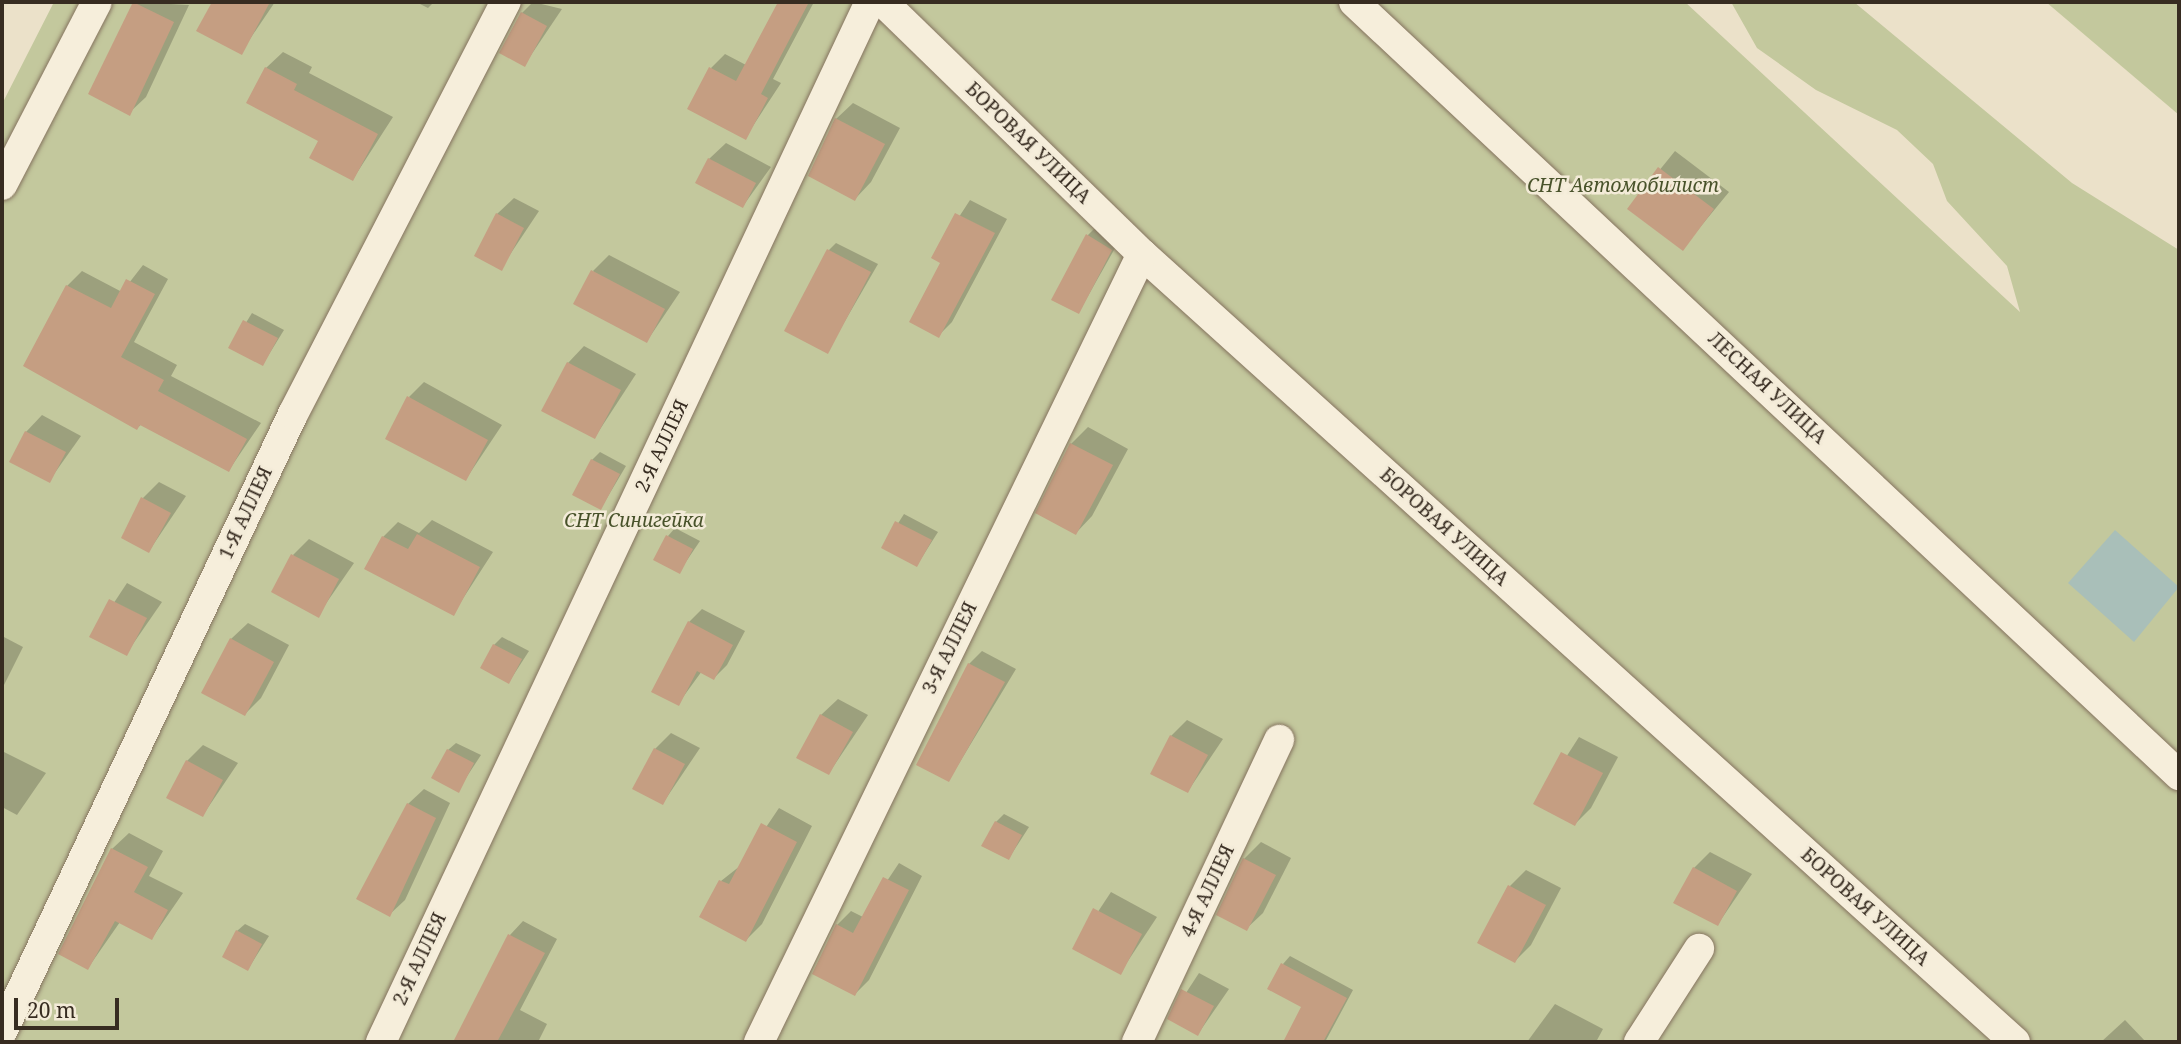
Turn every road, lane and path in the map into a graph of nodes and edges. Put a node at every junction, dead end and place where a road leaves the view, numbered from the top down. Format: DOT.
graph roads {
  1 [pos="97,2"];
  2 [pos="506,2"];
  3 [pos="870,2"];
  4 [pos="883,2"];
  5 [pos="1354,2"];
  6 [pos="2,185"];
  7 [pos="1142,254"];
  8 [pos="1279,740"];
  9 [pos="2179,775"];
  10 [pos="1699,949"];
  11 [pos="2,1031"];
  12 [pos="381,1042"];
  13 [pos="759,1042"];
  14 [pos="1137,1042"];
  15 [pos="1639,1042"];
  16 [pos="2015,1042"];
  1 -- 6 [label="street"];
  2 -- 11 [label="street, 1-Я АЛЛЕЯ"];
  3 -- 12 [label="street, 2-Я АЛЛЕЯ"];
  4 -- 7 [label="street, БОРОВАЯ УЛИЦА"];
  5 -- 9 [label="street, ЛЕСНАЯ УЛИЦА"];
  7 -- 13 [label="street, 3-Я АЛЛЕЯ"];
  7 -- 16 [label="street, БОРОВАЯ УЛИЦА"];
  8 -- 14 [label="street, 4-Я АЛЛЕЯ"];
  10 -- 15 [label="street"];
}
